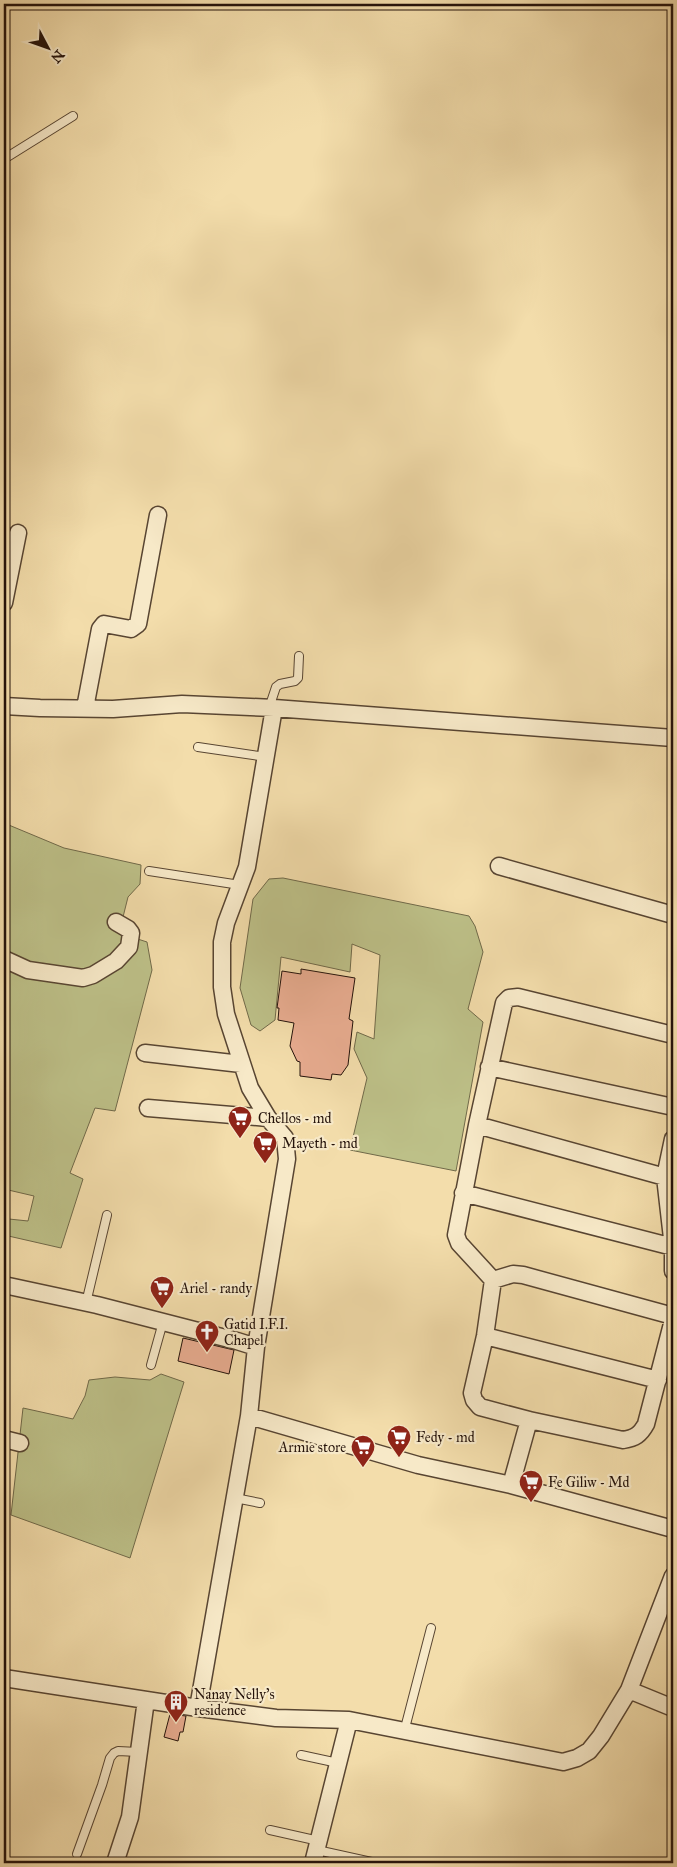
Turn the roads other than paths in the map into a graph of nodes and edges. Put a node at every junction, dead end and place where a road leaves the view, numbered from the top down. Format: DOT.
graph roads {
  1 [pos="73,116"];
  2 [pos="4,160"];
  3 [pos="158,515"];
  4 [pos="18,534"];
  5 [pos="4,603"];
  6 [pos="299,656"];
  7 [pos="4,706"];
  8 [pos="85,708"];
  9 [pos="271,708"];
  10 [pos="673,738"];
  11 [pos="198,747"];
  12 [pos="266,757"];
  13 [pos="499,866"];
  14 [pos="149,870"];
  15 [pos="240,885"];
  16 [pos="673,915"];
  17 [pos="116,922"];
  18 [pos="4,959"];
  19 [pos="673,1035"];
  20 [pos="145,1053"];
  21 [pos="241,1064"];
  22 [pos="489,1067"];
  23 [pos="673,1107"];
  24 [pos="148,1108"];
  25 [pos="268,1118"];
  26 [pos="477,1125"];
  27 [pos="673,1139"];
  28 [pos="665,1177"];
  29 [pos="463,1193"];
  30 [pos="107,1215"];
  31 [pos="673,1247"];
  32 [pos="673,1271"];
  33 [pos="493,1280"];
  34 [pos="4,1285"];
  35 [pos="86,1303"];
  36 [pos="673,1316"];
  37 [pos="673,1320"];
  38 [pos="163,1322"];
  39 [pos="485,1336"];
  40 [pos="256,1347"];
  41 [pos="151,1365"];
  42 [pos="658,1380"];
  43 [pos="250,1416"];
  44 [pos="529,1420"];
  45 [pos="4,1440"];
  46 [pos="20,1443"];
  47 [pos="511,1485"];
  48 [pos="235,1498"];
  49 [pos="260,1503"];
  50 [pos="673,1529"];
  51 [pos="673,1576"];
  52 [pos="431,1628"];
  53 [pos="4,1678"];
  54 [pos="629,1690"];
  55 [pos="146,1700"];
  56 [pos="198,1708"];
  57 [pos="673,1708"];
  58 [pos="349,1720"];
  59 [pos="404,1732"];
  60 [pos="138,1752"];
  61 [pos="301,1755"];
  62 [pos="338,1763"];
  63 [pos="270,1830"];
  64 [pos="316,1851"];
  65 [pos="77,1854"];
  66 [pos="115,1863"];
  67 [pos="376,1863"];
  1 -- 2 [label="lane"];
  3 -- 8 [label="street"];
  4 -- 5 [label="street"];
  6 -- 9 [label="lane"];
  7 -- 8 [label="street"];
  8 -- 9 [label="street"];
  9 -- 10 [label="street"];
  9 -- 12 [label="street"];
  11 -- 12 [label="lane"];
  12 -- 15 [label="street"];
  13 -- 16 [label="street"];
  14 -- 15 [label="lane"];
  15 -- 21 [label="street"];
  17 -- 18 [label="street"];
  19 -- 22 [label="street"];
  20 -- 21 [label="street"];
  21 -- 25 [label="street"];
  22 -- 23 [label="street"];
  22 -- 26 [label="street"];
  24 -- 25 [label="street"];
  25 -- 40 [label="street"];
  26 -- 28 [label="street"];
  26 -- 29 [label="street"];
  27 -- 28 [label="street"];
  28 -- 31 [label="street"];
  29 -- 31 [label="street"];
  29 -- 33 [label="street"];
  30 -- 35 [label="lane"];
  31 -- 32 [label="street"];
  33 -- 36 [label="street"];
  33 -- 39 [label="street"];
  34 -- 35 [label="street"];
  35 -- 38 [label="street"];
  37 -- 42 [label="street"];
  38 -- 40 [label="street"];
  38 -- 41 [label="lane"];
  39 -- 42 [label="street"];
  39 -- 44 [label="street"];
  40 -- 43 [label="street"];
  42 -- 44 [label="street"];
  43 -- 47 [label="street"];
  43 -- 48 [label="street"];
  44 -- 47 [label="street"];
  45 -- 46 [label="street"];
  47 -- 50 [label="street"];
  48 -- 49 [label="lane"];
  48 -- 56 [label="street"];
  51 -- 54 [label="street"];
  52 -- 59 [label="lane"];
  53 -- 55 [label="street"];
  54 -- 57 [label="street"];
  54 -- 59 [label="street"];
  55 -- 56 [label="street"];
  55 -- 60 [label="street"];
  56 -- 58 [label="street"];
  58 -- 59 [label="street"];
  58 -- 62 [label="street"];
  60 -- 65 [label="lane"];
  60 -- 66 [label="street"];
  61 -- 62 [label="lane"];
  62 -- 64 [label="street"];
  63 -- 64 [label="lane"];
  64 -- 67 [label="lane"];
}
